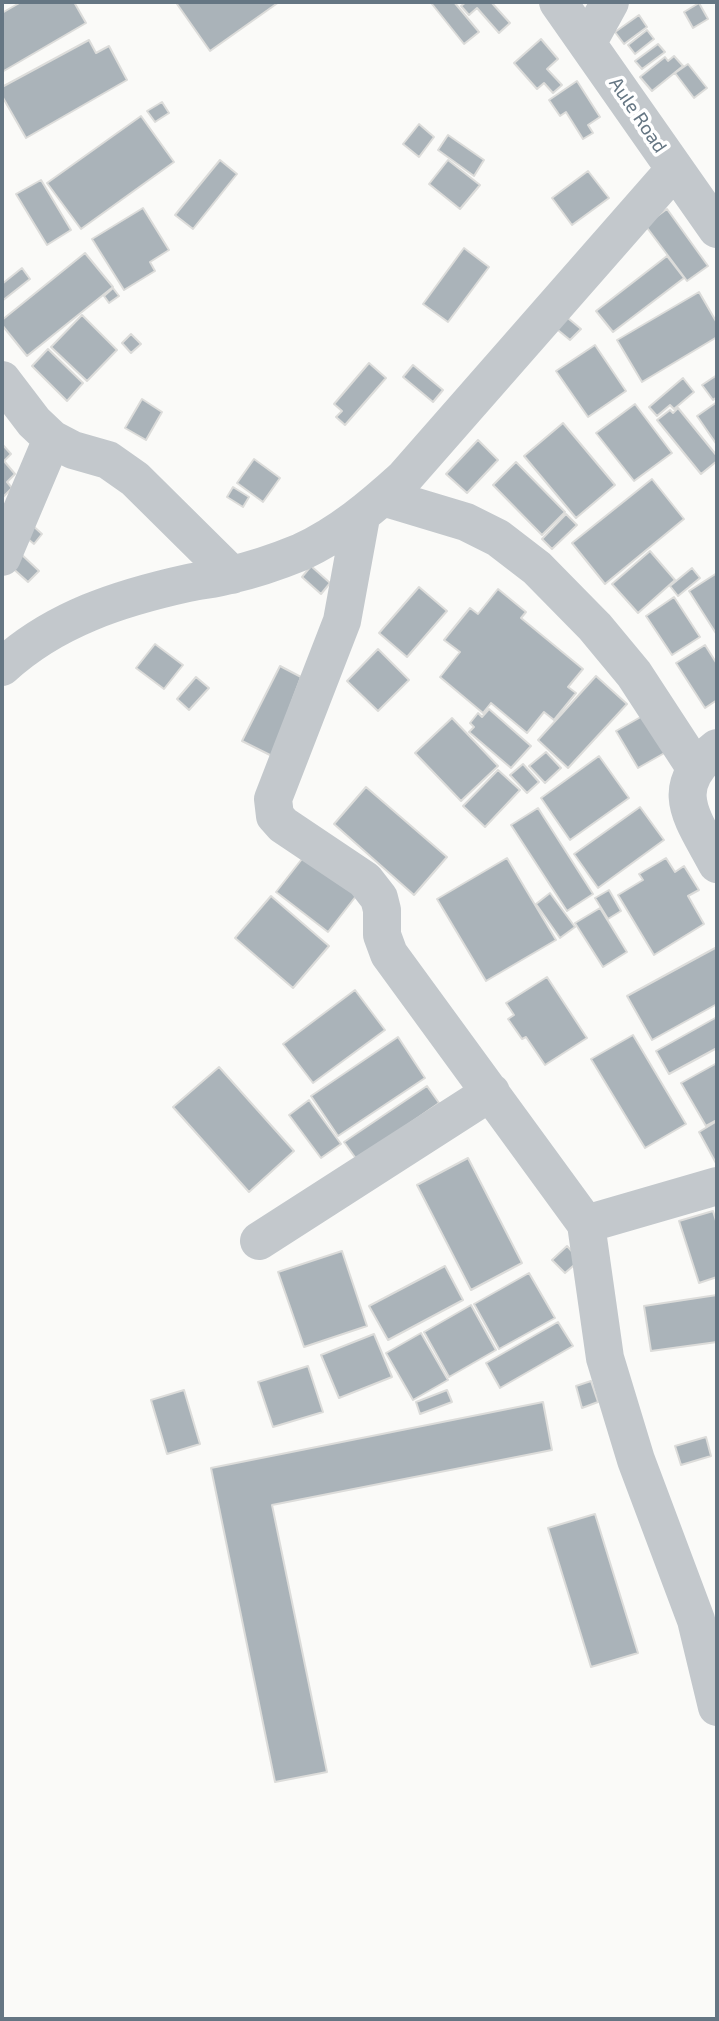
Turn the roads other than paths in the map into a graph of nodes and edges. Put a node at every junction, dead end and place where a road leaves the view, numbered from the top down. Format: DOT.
graph roads {
  1 [pos="558,2"];
  2 [pos="610,2"];
  3 [pos="588,43"];
  4 [pos="675,169"];
  5 [pos="717,229"];
  6 [pos="2,380"];
  7 [pos="52,439"];
  8 [pos="372,507"];
  9 [pos="2,557"];
  10 [pos="232,575"];
  11 [pos="2,667"];
  12 [pos="706,759"];
  13 [pos="717,864"];
  14 [pos="491,1092"];
  15 [pos="717,1186"];
  16 [pos="586,1224"];
  17 [pos="259,1241"];
  18 [pos="717,1707"];
  1 -- 3 [label="street, Aule Road"];
  2 -- 3 [label="street"];
  3 -- 4 [label="street, Aule Road"];
  4 -- 5 [label="street, Aule Road"];
  4 -- 8 [label="street"];
  6 -- 7 [label="street"];
  7 -- 9 [label="street"];
  7 -- 10 [label="street"];
  8 -- 10 [label="street"];
  8 -- 12 [label="street"];
  8 -- 14 [label="street"];
  10 -- 11 [label="street"];
  12 -- 13 [label="street"];
  14 -- 16 [label="street"];
  14 -- 17 [label="street"];
  15 -- 16 [label="street"];
  16 -- 18 [label="street"];
}
